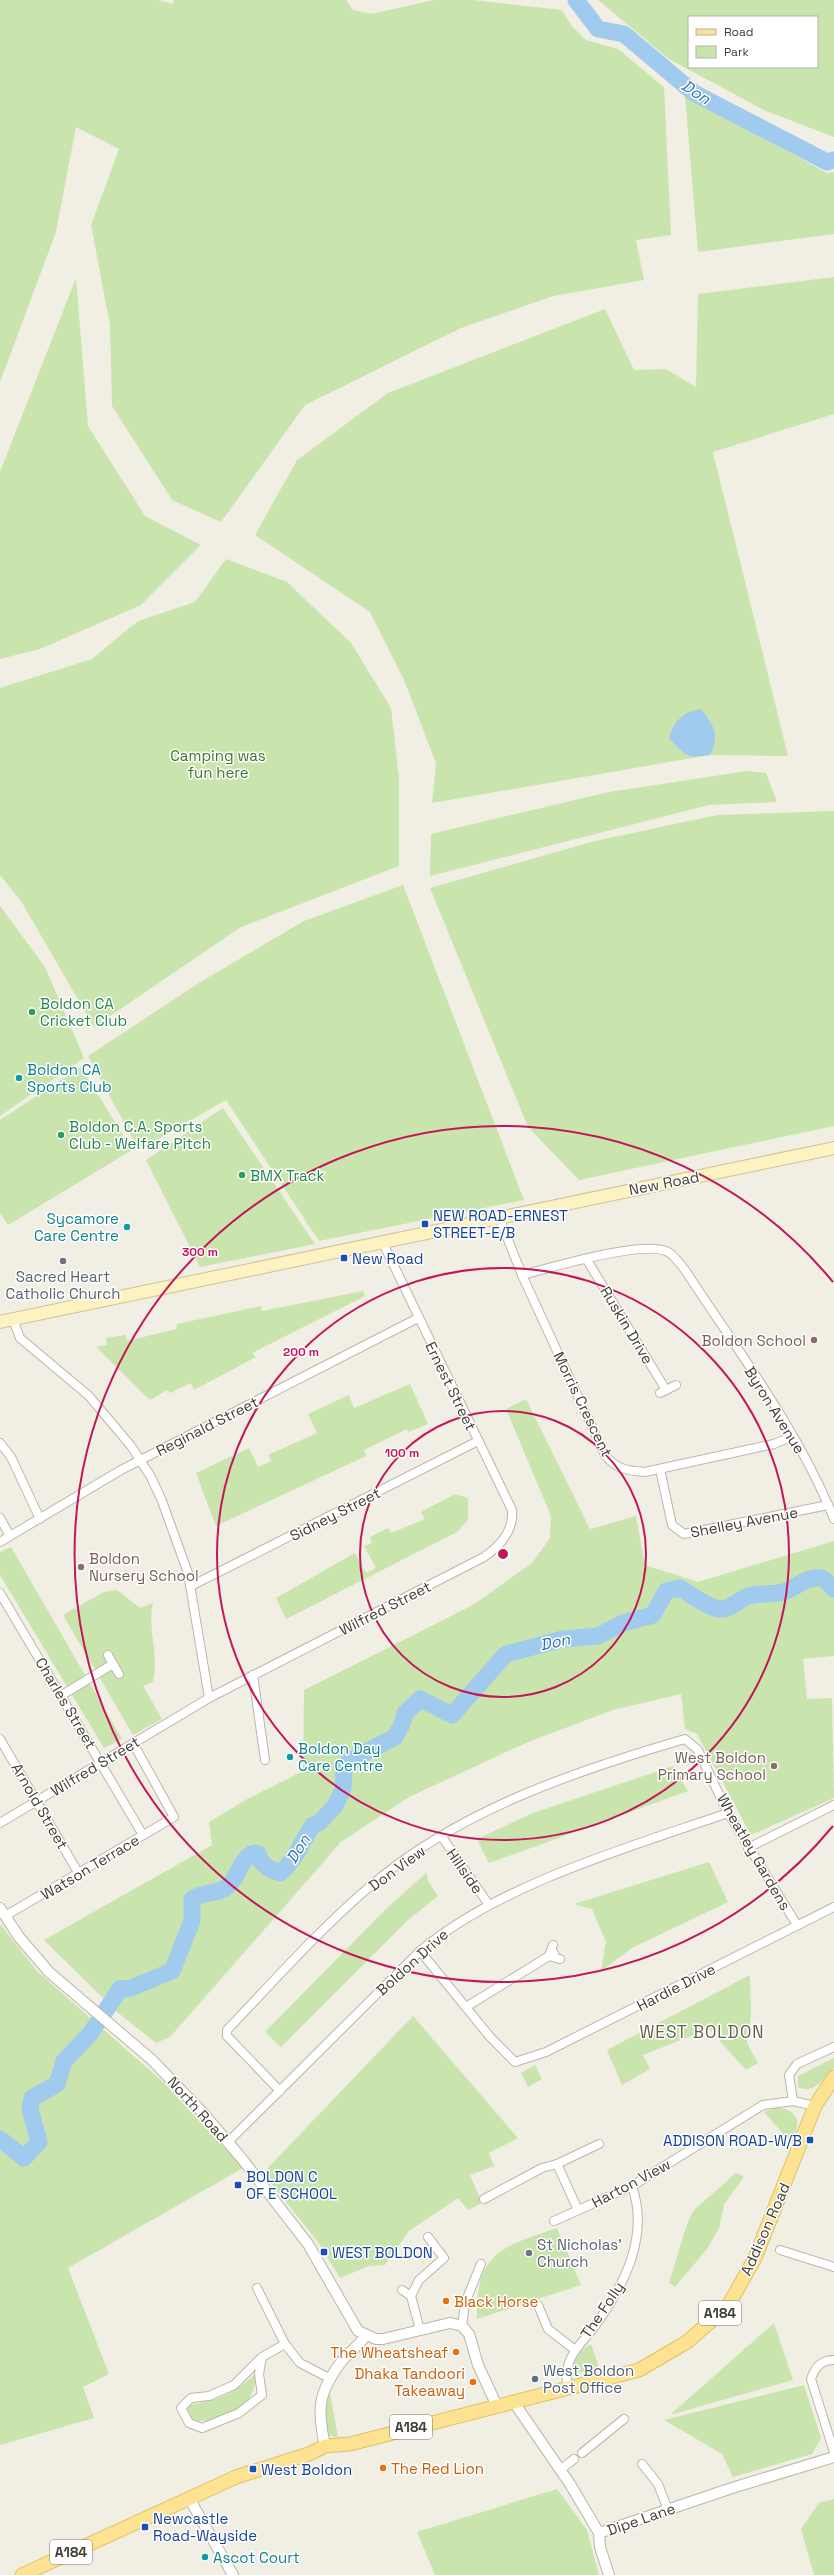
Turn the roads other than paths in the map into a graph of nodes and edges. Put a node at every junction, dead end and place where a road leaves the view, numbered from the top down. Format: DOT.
graph roads {
  1 [pos="834,1148"];
  2 [pos="499,1217"];
  3 [pos="382,1241"];
  4 [pos="588,1260"];
  5 [pos="522,1275"];
  6 [pos="418,1318"];
  7 [pos="13,1319"];
  8 [pos="0,1322"];
  9 [pos="676,1385"];
  10 [pos="793,1436"];
  11 [pos="478,1441"];
  12 [pos="0,1443"];
  13 [pos="141,1460"];
  14 [pos="660,1469"];
  15 [pos="828,1506"];
  16 [pos="0,1518"];
  17 [pos="40,1519"];
  18 [pos="834,1519"];
  19 [pos="509,1532"];
  20 [pos="10,1536"];
  21 [pos="0,1542"];
  22 [pos="191,1586"];
  23 [pos="0,1593"];
  24 [pos="108,1655"];
  25 [pos="112,1664"];
  26 [pos="119,1674"];
  27 [pos="252,1675"];
  28 [pos="62,1695"];
  29 [pos="209,1698"];
  30 [pos="0,1739"];
  31 [pos="685,1739"];
  32 [pos="133,1744"];
  33 [pos="265,1760"];
  34 [pos="102,1762"];
  35 [pos="37,1801"];
  36 [pos="834,1804"];
  37 [pos="728,1813"];
  38 [pos="0,1823"];
  39 [pos="143,1835"];
  40 [pos="442,1837"];
  41 [pos="748,1848"];
  42 [pos="79,1874"];
  43 [pos="489,1904"];
  44 [pos="834,1907"];
  45 [pos="2,1912"];
  46 [pos="797,1926"];
  47 [pos="420,1951"];
  48 [pos="554,1953"];
  49 [pos="466,2007"];
  50 [pos="834,2047"];
  51 [pos="834,2077"];
  52 [pos="280,2091"];
  53 [pos="793,2101"];
  54 [pos="815,2106"];
  55 [pos="228,2142"];
  56 [pos="599,2144"];
  57 [pos="557,2164"];
  58 [pos="632,2186"];
  59 [pos="484,2199"];
  60 [pos="578,2210"];
  61 [pos="554,2221"];
  62 [pos="428,2237"];
  63 [pos="780,2250"];
  64 [pos="481,2264"];
  65 [pos="834,2267"];
  66 [pos="257,2288"];
  67 [pos="402,2290"];
  68 [pos="410,2296"];
  69 [pos="538,2305"];
  70 [pos="462,2326"];
  71 [pos="420,2330"];
  72 [pos="366,2335"];
  73 [pos="285,2344"];
  74 [pos="574,2350"];
  75 [pos="262,2357"];
  76 [pos="834,2360"];
  77 [pos="331,2379"];
  78 [pos="567,2386"];
  79 [pos="513,2401"];
  80 [pos="497,2406"];
  81 [pos="624,2419"];
  82 [pos="325,2446"];
  83 [pos="834,2452"];
  84 [pos="582,2453"];
  85 [pos="834,2457"];
  86 [pos="574,2459"];
  87 [pos="642,2464"];
  88 [pos="560,2470"];
  89 [pos="190,2498"];
  90 [pos="668,2510"];
  91 [pos="599,2533"];
  92 [pos="22,2575"];
  93 [pos="233,2575"];
  94 [pos="609,2575"];
  1 -- 2 [label="main road, New Road"];
  2 -- 3 [label="main road, New Road"];
  2 -- 5 [label="street, Morris Crescent"];
  3 -- 6 [label="street, Ernest Street"];
  3 -- 7 [label="main road, New Road"];
  4 -- 5 [label="street, Byron Avenue"];
  4 -- 9 [label="street, Ruskin Drive"];
  4 -- 10 [label="street, Byron Avenue"];
  5 -- 14 [label="street, Morris Crescent"];
  6 -- 11 [label="street, Ernest Street"];
  6 -- 13 [label="street, Reginald Street"];
  7 -- 8 [label="main road, New Road"];
  7 -- 13 [label="street"];
  10 -- 14 [label="street, Morris Crescent"];
  10 -- 15 [label="street, Byron Avenue"];
  11 -- 19 [label="street, Ernest Street"];
  11 -- 22 [label="street, Sidney Street"];
  12 -- 17 [label="street"];
  13 -- 17 [label="street, Reginald Street"];
  13 -- 22 [label="street"];
  14 -- 15 [label="street, Shelley Avenue"];
  15 -- 18 [label="street, Byron Avenue"];
  16 -- 20 [label="street"];
  17 -- 20 [label="street, Reginald Street"];
  19 -- 27 [label="street, Wilfred Street"];
  20 -- 21 [label="street, Reginald Street"];
  22 -- 29 [label="street"];
  23 -- 28 [label="street, Charles Street"];
  24 -- 25 [label="street"];
  25 -- 26 [label="street"];
  25 -- 28 [label="street"];
  27 -- 29 [label="street, Wilfred Street"];
  27 -- 33 [label="street"];
  28 -- 34 [label="street, Charles Street"];
  29 -- 32 [label="street, Wilfred Street"];
  30 -- 35 [label="street, Arnold Street"];
  31 -- 37 [label="street, Wheatley Gardens"];
  31 -- 40 [label="street, Don View"];
  32 -- 34 [label="street, Wilfred Street"];
  32 -- 39 [label="street, Watson Terrace"];
  34 -- 35 [label="street, Wilfred Street"];
  34 -- 39 [label="street, Charles Street"];
  35 -- 38 [label="street, Wilfred Street"];
  35 -- 42 [label="street, Arnold Street"];
  36 -- 41 [label="street"];
  37 -- 41 [label="street, Wheatley Gardens"];
  37 -- 43 [label="street, Boldon Drive"];
  39 -- 42 [label="street, Watson Terrace"];
  40 -- 43 [label="street, Hillside"];
  40 -- 52 [label="street, Don View"];
  41 -- 46 [label="street, Wheatley Gardens"];
  42 -- 45 [label="street, Watson Terrace"];
  43 -- 47 [label="street, Boldon Drive"];
  44 -- 46 [label="street, Hardie Drive"];
  45 -- 55 [label="street, North Road"];
  46 -- 49 [label="street, Hardie Drive"];
  47 -- 49 [label="street"];
  47 -- 52 [label="street, Boldon Drive"];
  48 -- 49 [label="street"];
  50 -- 53 [label="street"];
  51 -- 54 [label="main road, A184"];
  52 -- 55 [label="street, Boldon Drive"];
  53 -- 54 [label="street, Harton View"];
  53 -- 58 [label="street, Harton View"];
  54 -- 78 [label="main road, Addison Road / A184"];
  55 -- 72 [label="street, North Road"];
  56 -- 57 [label="street"];
  57 -- 59 [label="street"];
  57 -- 60 [label="street"];
  58 -- 60 [label="street, Harton View"];
  58 -- 74 [label="street, The Folly"];
  60 -- 61 [label="street, Harton View"];
  62 -- 68 [label="street"];
  63 -- 65 [label="street"];
  64 -- 70 [label="street"];
  66 -- 73 [label="street"];
  67 -- 68 [label="street"];
  68 -- 71 [label="street"];
  69 -- 74 [label="street"];
  70 -- 71 [label="street"];
  70 -- 80 [label="street"];
  71 -- 72 [label="street"];
  72 -- 77 [label="street"];
  73 -- 75 [label="street"];
  73 -- 77 [label="street"];
  74 -- 78 [label="street, The Folly"];
  75 -- 75 [label="street"];
  76 -- 83 [label="street"];
  77 -- 82 [label="street"];
  78 -- 79 [label="main road, Addison Road / A184"];
  79 -- 80 [label="main road, A184"];
  79 -- 88 [label="street, Dipe Lane"];
  80 -- 82 [label="main road, A184"];
  81 -- 84 [label="street"];
  82 -- 89 [label="main road, A184"];
  85 -- 90 [label="street, Dipe Lane"];
  86 -- 88 [label="street"];
  87 -- 90 [label="street"];
  88 -- 91 [label="street, Dipe Lane"];
  89 -- 92 [label="main road, A184"];
  89 -- 93 [label="street"];
  90 -- 91 [label="street, Dipe Lane"];
  91 -- 94 [label="street"];
}
